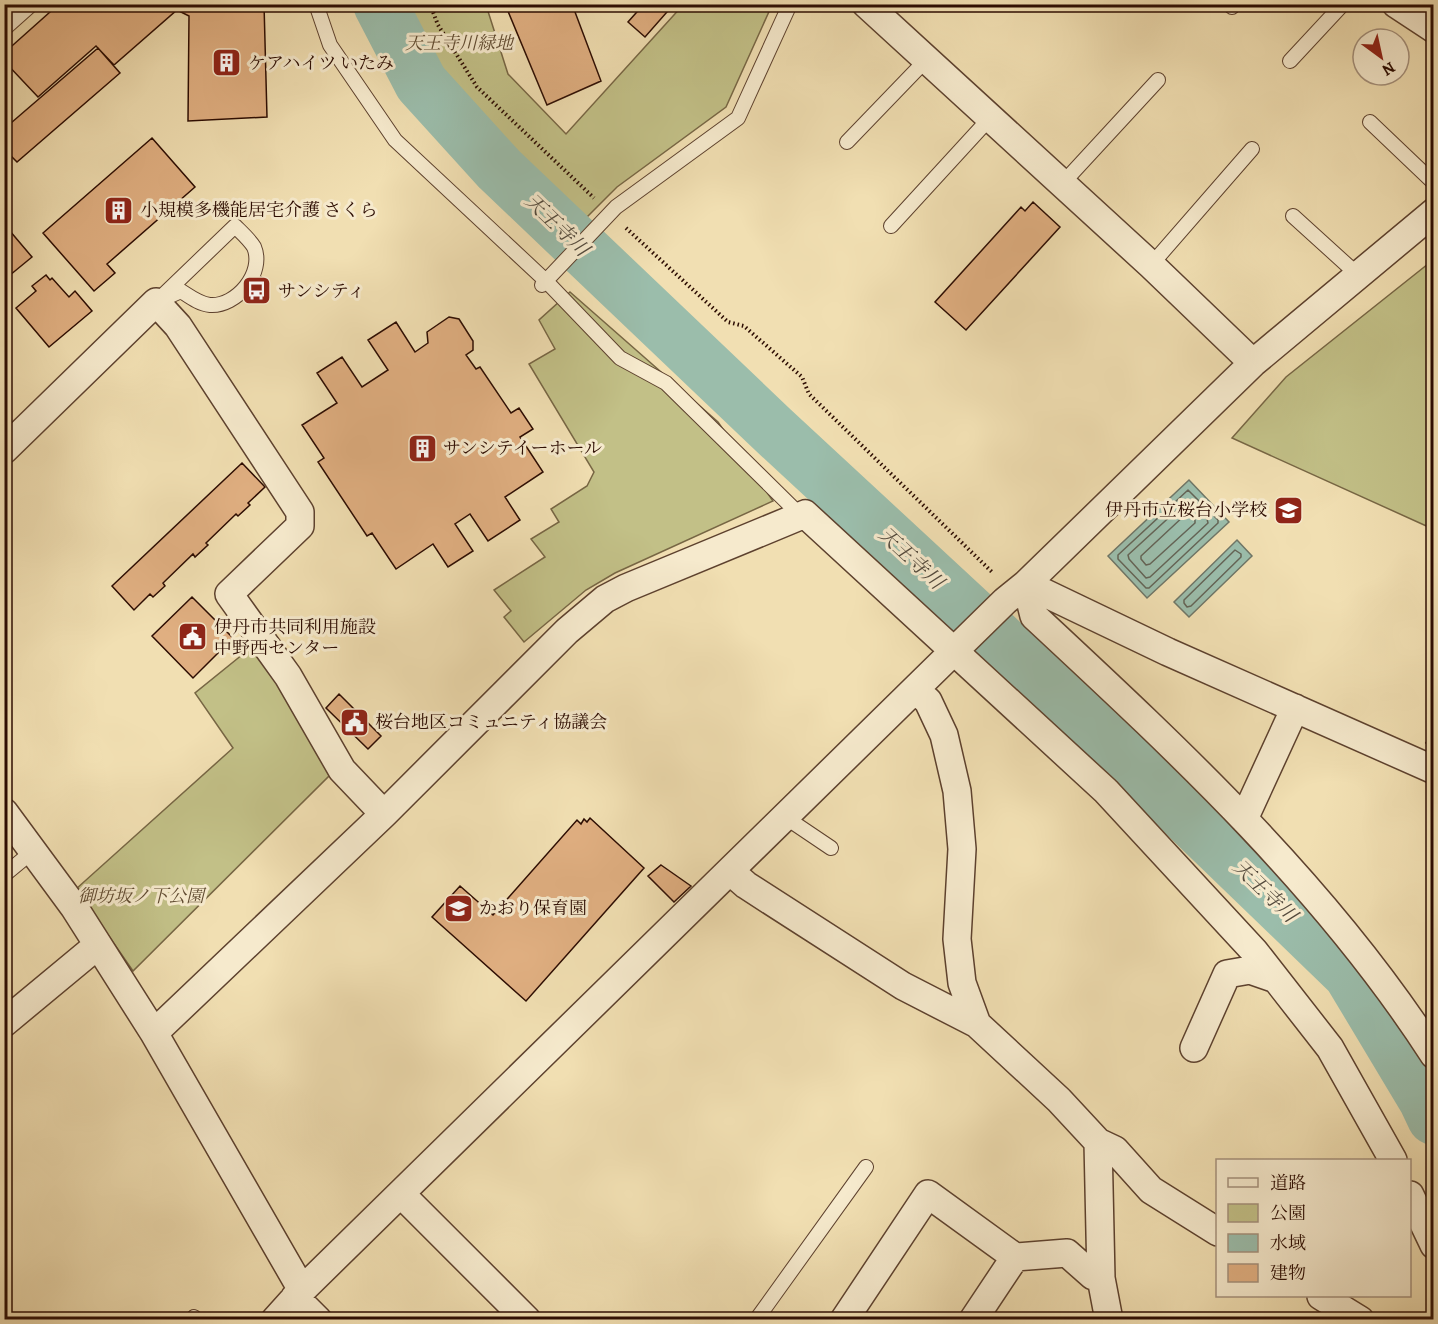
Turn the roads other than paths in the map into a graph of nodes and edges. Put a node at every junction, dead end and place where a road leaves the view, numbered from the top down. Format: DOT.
graph roads {
  1 [pos="32,4"];
  2 [pos="316,4"];
  3 [pos="790,4"];
  4 [pos="866,4"];
  5 [pos="1343,4"];
  6 [pos="1396,4"];
  7 [pos="4,29"];
  8 [pos="1434,29"];
  9 [pos="927,59"];
  10 [pos="1290,61"];
  11 [pos="1158,80"];
  12 [pos="990,118"];
  13 [pos="1370,122"];
  14 [pos="847,142"];
  15 [pos="1252,150"];
  16 [pos="1434,183"];
  17 [pos="1062,184"];
  18 [pos="1434,212"];
  19 [pos="1293,216"];
  20 [pos="891,226"];
  21 [pos="1151,265"];
  22 [pos="1358,275"];
  23 [pos="546,280"];
  24 [pos="156,302"];
  25 [pos="1253,363"];
  26 [pos="4,450"];
  27 [pos="801,516"];
  28 [pos="1015,592"];
  29 [pos="958,648"];
  30 [pos="915,690"];
  31 [pos="1295,708"];
  32 [pos="1434,770"];
  33 [pos="4,812"];
  34 [pos="384,814"];
  35 [pos="785,817"];
  36 [pos="1244,819"];
  37 [pos="831,848"];
  38 [pos="33,851"];
  39 [pos="730,872"];
  40 [pos="4,875"];
  41 [pos="98,945"];
  42 [pos="1276,979"];
  43 [pos="4,1023"];
  44 [pos="977,1024"];
  45 [pos="154,1033"];
  46 [pos="1194,1048"];
  47 [pos="1434,1054"];
  48 [pos="1098,1142"];
  49 [pos="1392,1159"];
  50 [pos="866,1167"];
  51 [pos="400,1194"];
  52 [pos="1411,1197"];
  53 [pos="1216,1231"];
  54 [pos="1434,1245"];
  55 [pos="1015,1257"];
  56 [pos="1101,1278"];
  57 [pos="299,1294"];
  58 [pos="1323,1297"];
  59 [pos="512,1313"];
  60 [pos="275,1320"];
  61 [pos="318,1320"];
  62 [pos="756,1320"];
  63 [pos="844,1320"];
  64 [pos="973,1320"];
  65 [pos="1109,1320"];
  66 [pos="1360,1320"];
  1 -- 7 [label="lane"];
  2 -- 23 [label="lane"];
  3 -- 23 [label="lane"];
  4 -- 9 [label="street"];
  5 -- 10 [label="lane"];
  6 -- 8 [label="street"];
  9 -- 12 [label="street"];
  9 -- 14 [label="lane"];
  11 -- 17 [label="lane"];
  12 -- 17 [label="street"];
  12 -- 20 [label="lane"];
  13 -- 16 [label="lane"];
  15 -- 21 [label="lane"];
  17 -- 21 [label="street"];
  18 -- 22 [label="street"];
  19 -- 22 [label="lane"];
  21 -- 25 [label="street"];
  22 -- 25 [label="street"];
  23 -- 27 [label="lane"];
  24 -- 24 [label="lane"];
  24 -- 26 [label="street"];
  24 -- 34 [label="street"];
  25 -- 28 [label="street"];
  27 -- 29 [label="street"];
  27 -- 34 [label="street"];
  28 -- 29 [label="street"];
  28 -- 31 [label="street"];
  28 -- 36 [label="street"];
  29 -- 30 [label="street"];
  29 -- 42 [label="street"];
  30 -- 35 [label="street"];
  30 -- 44 [label="street"];
  31 -- 32 [label="street"];
  31 -- 36 [label="street"];
  33 -- 38 [label="street"];
  34 -- 45 [label="street"];
  35 -- 37 [label="lane"];
  35 -- 39 [label="street"];
  36 -- 47 [label="street"];
  38 -- 40 [label="lane"];
  38 -- 41 [label="street"];
  39 -- 44 [label="street"];
  39 -- 51 [label="street"];
  41 -- 43 [label="street"];
  41 -- 45 [label="street"];
  42 -- 46 [label="street"];
  42 -- 49 [label="street"];
  44 -- 48 [label="street"];
  45 -- 57 [label="street"];
  48 -- 53 [label="street"];
  48 -- 56 [label="street"];
  50 -- 62 [label="lane"];
  51 -- 57 [label="street"];
  51 -- 59 [label="street"];
  52 -- 54 [label="street"];
  55 -- 56 [label="street"];
  55 -- 63 [label="street"];
  55 -- 64 [label="street"];
  56 -- 65 [label="street"];
  57 -- 60 [label="street"];
  57 -- 61 [label="street"];
  58 -- 66 [label="street"];
}
